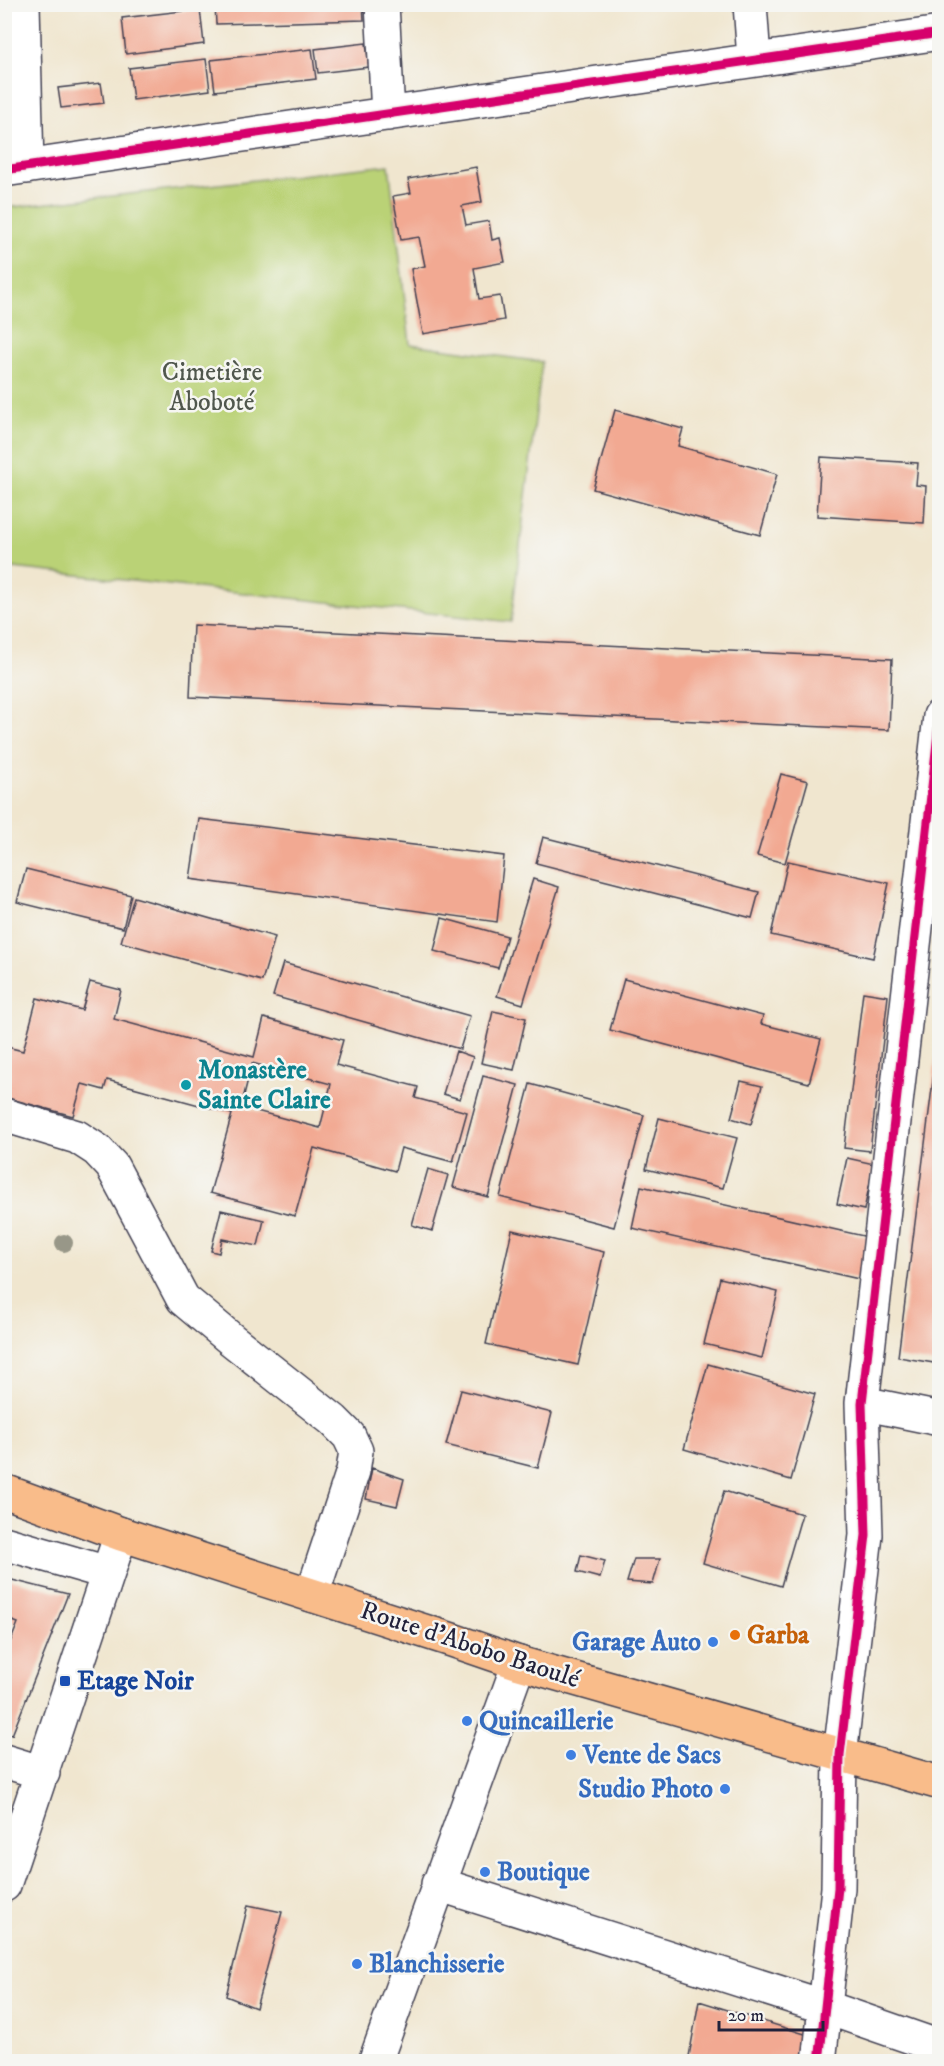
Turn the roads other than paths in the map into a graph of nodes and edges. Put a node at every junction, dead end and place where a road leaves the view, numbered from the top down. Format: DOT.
graph roads {
  1 [pos="23,4"];
  2 [pos="382,4"];
  3 [pos="750,4"];
  4 [pos="939,33"];
  5 [pos="754,59"];
  6 [pos="388,114"];
  7 [pos="16,169"];
  8 [pos="939,716"];
  9 [pos="4,1115"];
  10 [pos="862,1403"];
  11 [pos="939,1419"];
  12 [pos="4,1491"];
  13 [pos="121,1534"];
  14 [pos="4,1543"];
  15 [pos="108,1573"];
  16 [pos="312,1595"];
  17 [pos="519,1663"];
  18 [pos="840,1755"];
  19 [pos="4,1761"];
  20 [pos="43,1773"];
  21 [pos="939,1783"];
  22 [pos="438,1884"];
  23 [pos="4,1886"];
  24 [pos="825,2007"];
  25 [pos="939,2047"];
  26 [pos="375,2061"];
  27 [pos="819,2061"];
  1 -- 7 [label="street"];
  2 -- 6 [label="street"];
  3 -- 5 [label="street"];
  4 -- 5 [label="street"];
  5 -- 6 [label="street"];
  6 -- 7 [label="street"];
  8 -- 10 [label="street"];
  9 -- 16 [label="street"];
  10 -- 11 [label="street"];
  10 -- 18 [label="street"];
  12 -- 13 [label="main road, Route d'Abobo Baoulé"];
  13 -- 15 [label="street"];
  13 -- 16 [label="main road, Route d'Abobo Baoulé"];
  14 -- 15 [label="street"];
  15 -- 20 [label="street"];
  16 -- 17 [label="main road, Route d'Abobo Baoulé"];
  17 -- 18 [label="main road, Route d'Abobo Baoulé"];
  17 -- 22 [label="street"];
  18 -- 21 [label="main road, Route d'Abobo Baoulé"];
  18 -- 24 [label="street"];
  19 -- 20 [label="street"];
  20 -- 23 [label="street"];
  22 -- 24 [label="street"];
  22 -- 26 [label="street"];
  24 -- 25 [label="street"];
  24 -- 27 [label="street"];
}
